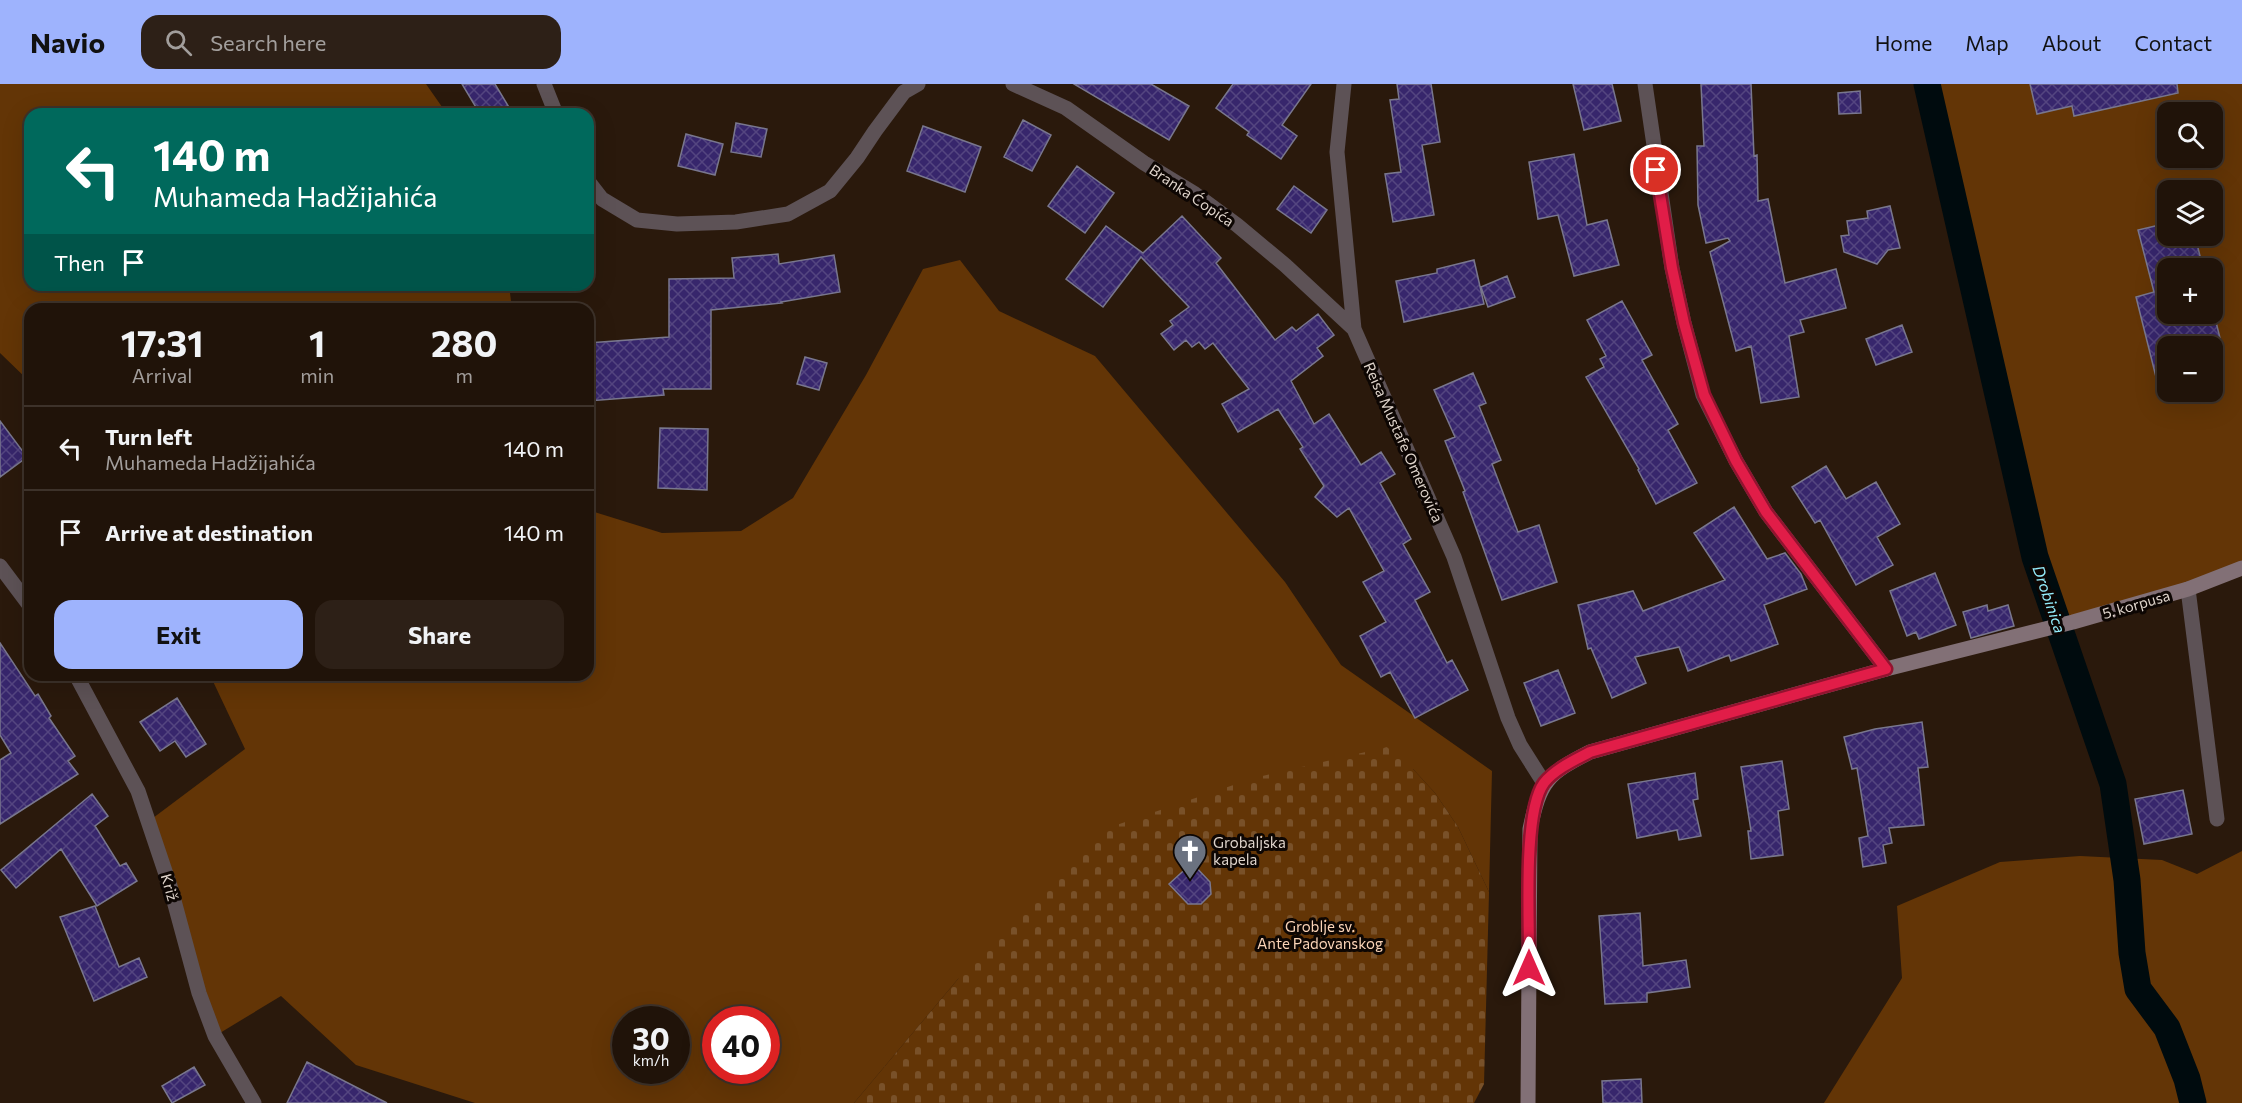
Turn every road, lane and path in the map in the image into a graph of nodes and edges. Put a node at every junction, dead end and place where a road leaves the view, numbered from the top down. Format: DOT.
graph roads {
  1 [pos="544,84"];
  2 [pos="918,84"];
  3 [pos="1013,84"];
  4 [pos="1344,84"];
  5 [pos="1645,84"];
  6 [pos="554,108"];
  7 [pos="594,189"];
  8 [pos="1354,329"];
  9 [pos="0,566"];
  10 [pos="2242,568"];
  11 [pos="2188,589"];
  12 [pos="24,598"];
  13 [pos="1886,669"];
  14 [pos="79,681"];
  15 [pos="1544,783"];
  16 [pos="2217,819"];
  17 [pos="254,1103"];
  18 [pos="1528,1103"];
  1 -- 6 [label="street"];
  2 -- 7 [label="street"];
  3 -- 8 [label="street, Branka Ćopića"];
  4 -- 8 [label="street, Reisa Mustafe Omerovića"];
  5 -- 13 [label="street"];
  8 -- 15 [label="street, Reisa Mustafe Omerovića"];
  9 -- 12 [label="street"];
  10 -- 11 [label="street, 5. korpusa"];
  11 -- 13 [label="street, 5. korpusa"];
  11 -- 16 [label="street"];
  13 -- 15 [label="street, 5. korpusa"];
  14 -- 17 [label="street, Križ"];
  15 -- 18 [label="street"];
}
